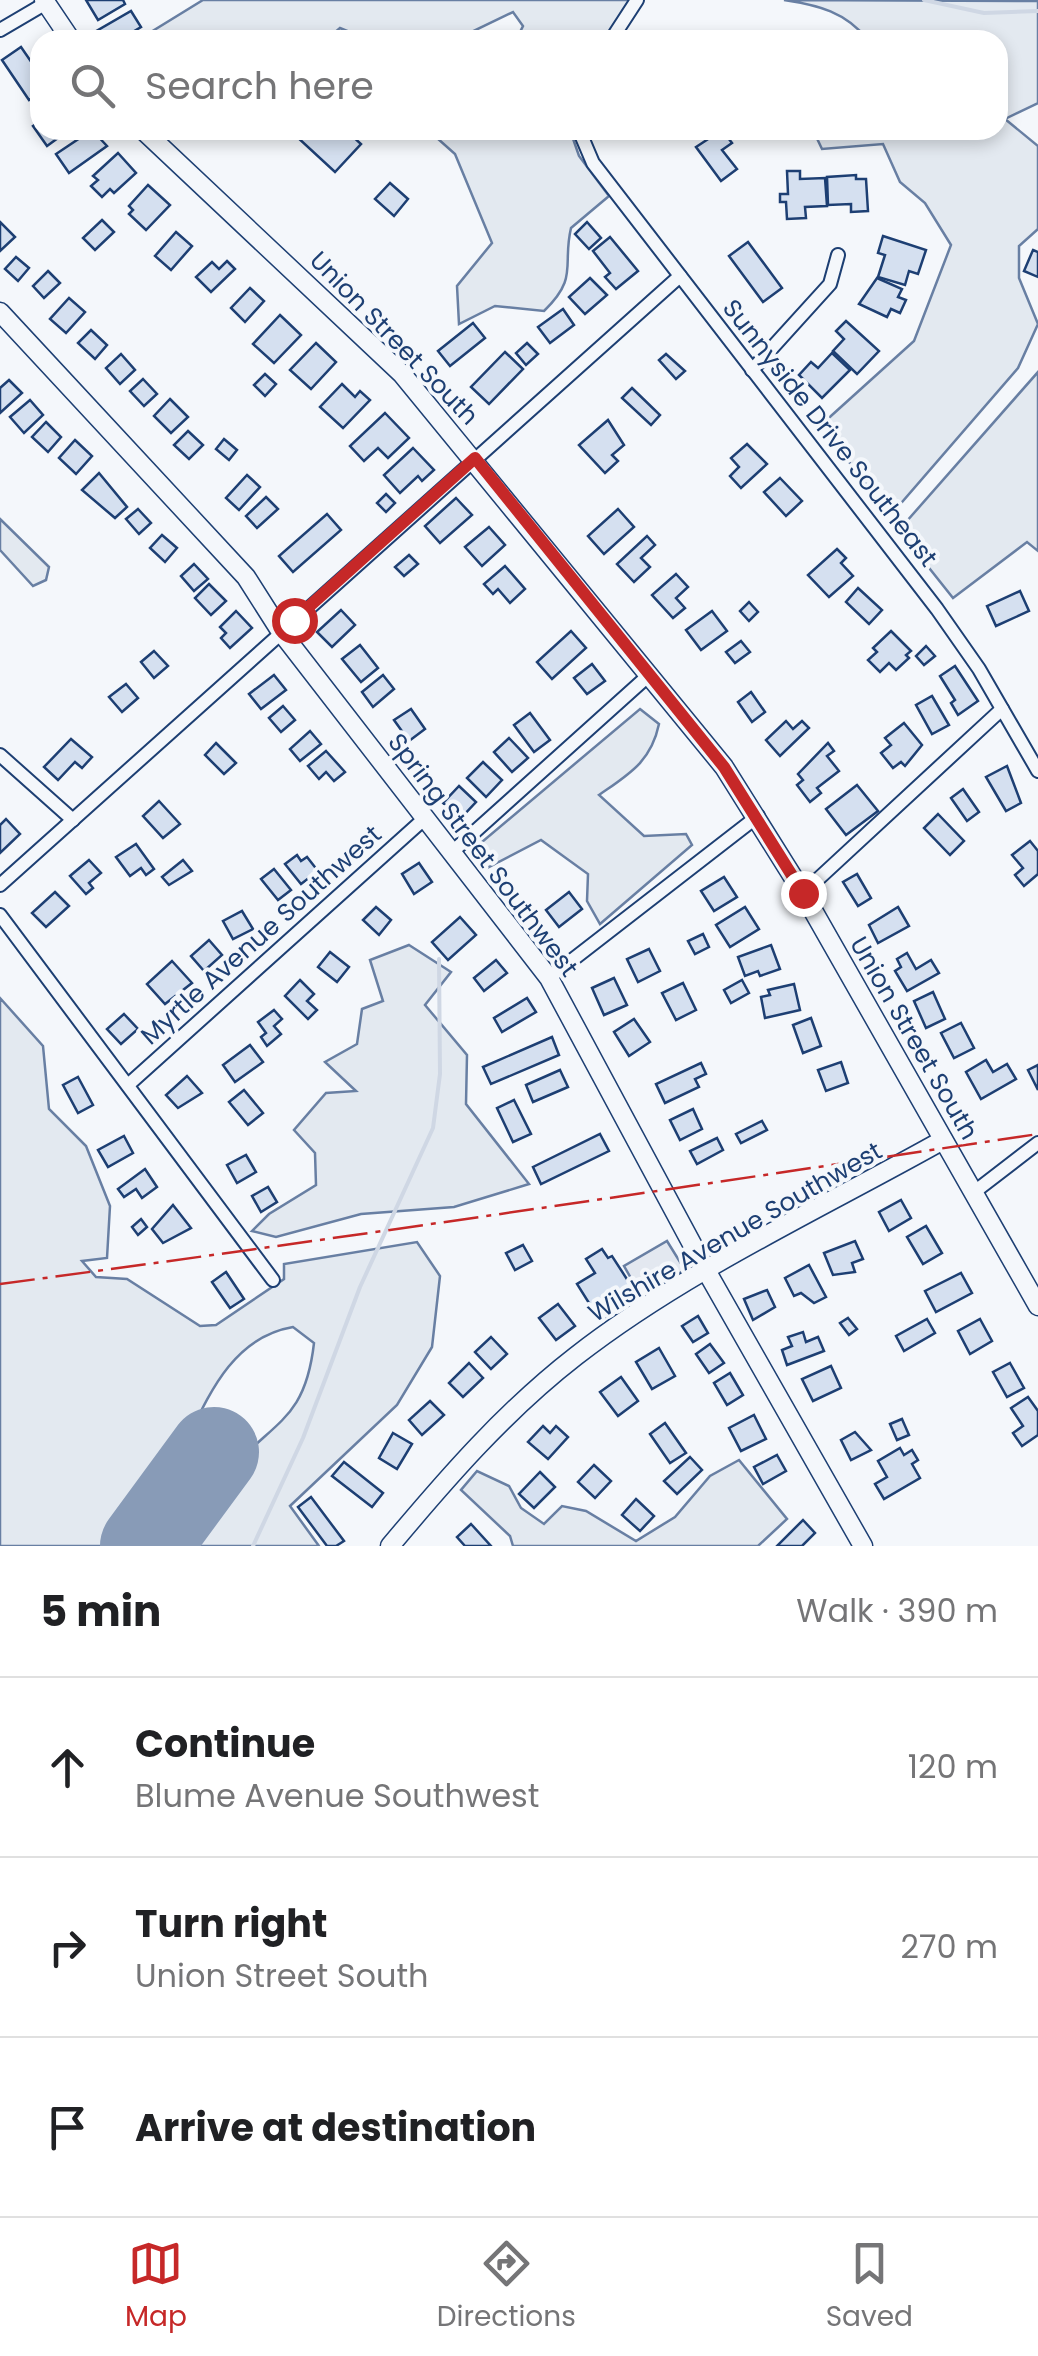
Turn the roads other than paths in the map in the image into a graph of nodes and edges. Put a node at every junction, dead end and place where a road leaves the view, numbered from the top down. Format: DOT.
graph roads {
  1 [pos="637,0"];
  2 [pos="45,2"];
  3 [pos="0,30"];
  4 [pos="64,30"];
  5 [pos="618,30"];
  6 [pos="154,140"];
  7 [pos="582,140"];
  8 [pos="838,255"];
  9 [pos="680,276"];
  10 [pos="0,312"];
  11 [pos="752,370"];
  12 [pos="475,458"];
  13 [pos="281,632"];
  14 [pos="648,675"];
  15 [pos="1002,710"];
  16 [pos="0,755"];
  17 [pos="1038,771"];
  18 [pos="758,816"];
  19 [pos="424,819"];
  20 [pos="73,820"];
  21 [pos="450,852"];
  22 [pos="0,886"];
  23 [pos="803,893"];
  24 [pos="0,916"];
  25 [pos="550,978"];
  26 [pos="128,1085"];
  27 [pos="943,1140"];
  28 [pos="1038,1143"];
  29 [pos="973,1193"];
  30 [pos="708,1272"];
  31 [pos="273,1280"];
  32 [pos="1038,1306"];
  33 [pos="858,1544"];
  34 [pos="390,1546"];
  1 -- 5 [label="street"];
  2 -- 3 [label="street"];
  2 -- 4 [label="street"];
  6 -- 12 [label="street, Union Street South"];
  7 -- 9 [label="street, Sunnyside Drive Southeast"];
  8 -- 11 [label="street"];
  9 -- 11 [label="street, Sunnyside Drive Southeast"];
  9 -- 12 [label="street"];
  10 -- 13 [label="street, Spring Street Southwest"];
  11 -- 15 [label="street, Sunnyside Drive Southeast"];
  12 -- 13 [label="street"];
  12 -- 14 [label="street, Union Street South"];
  13 -- 19 [label="street, Spring Street Southwest"];
  13 -- 20 [label="street"];
  14 -- 18 [label="street, Union Street South"];
  14 -- 21 [label="street"];
  15 -- 17 [label="street, Sunnyside Drive Southeast"];
  15 -- 23 [label="street"];
  16 -- 20 [label="street"];
  18 -- 23 [label="street, Union Street South"];
  18 -- 25 [label="street"];
  19 -- 21 [label="street, Spring Street Southwest"];
  19 -- 26 [label="street, Myrtle Avenue Southwest"];
  20 -- 22 [label="street"];
  21 -- 25 [label="street, Spring Street Southwest"];
  23 -- 27 [label="street, Union Street South"];
  24 -- 26 [label="street"];
  25 -- 30 [label="street, Spring Street Southwest"];
  26 -- 31 [label="street"];
  27 -- 29 [label="street, Union Street South"];
  27 -- 30 [label="street, Wilshire Avenue Southwest"];
  28 -- 29 [label="street"];
  29 -- 32 [label="street, Union Street South"];
  30 -- 33 [label="street, Spring Street Southwest"];
  30 -- 34 [label="street, Wilshire Avenue Southwest"];
}
